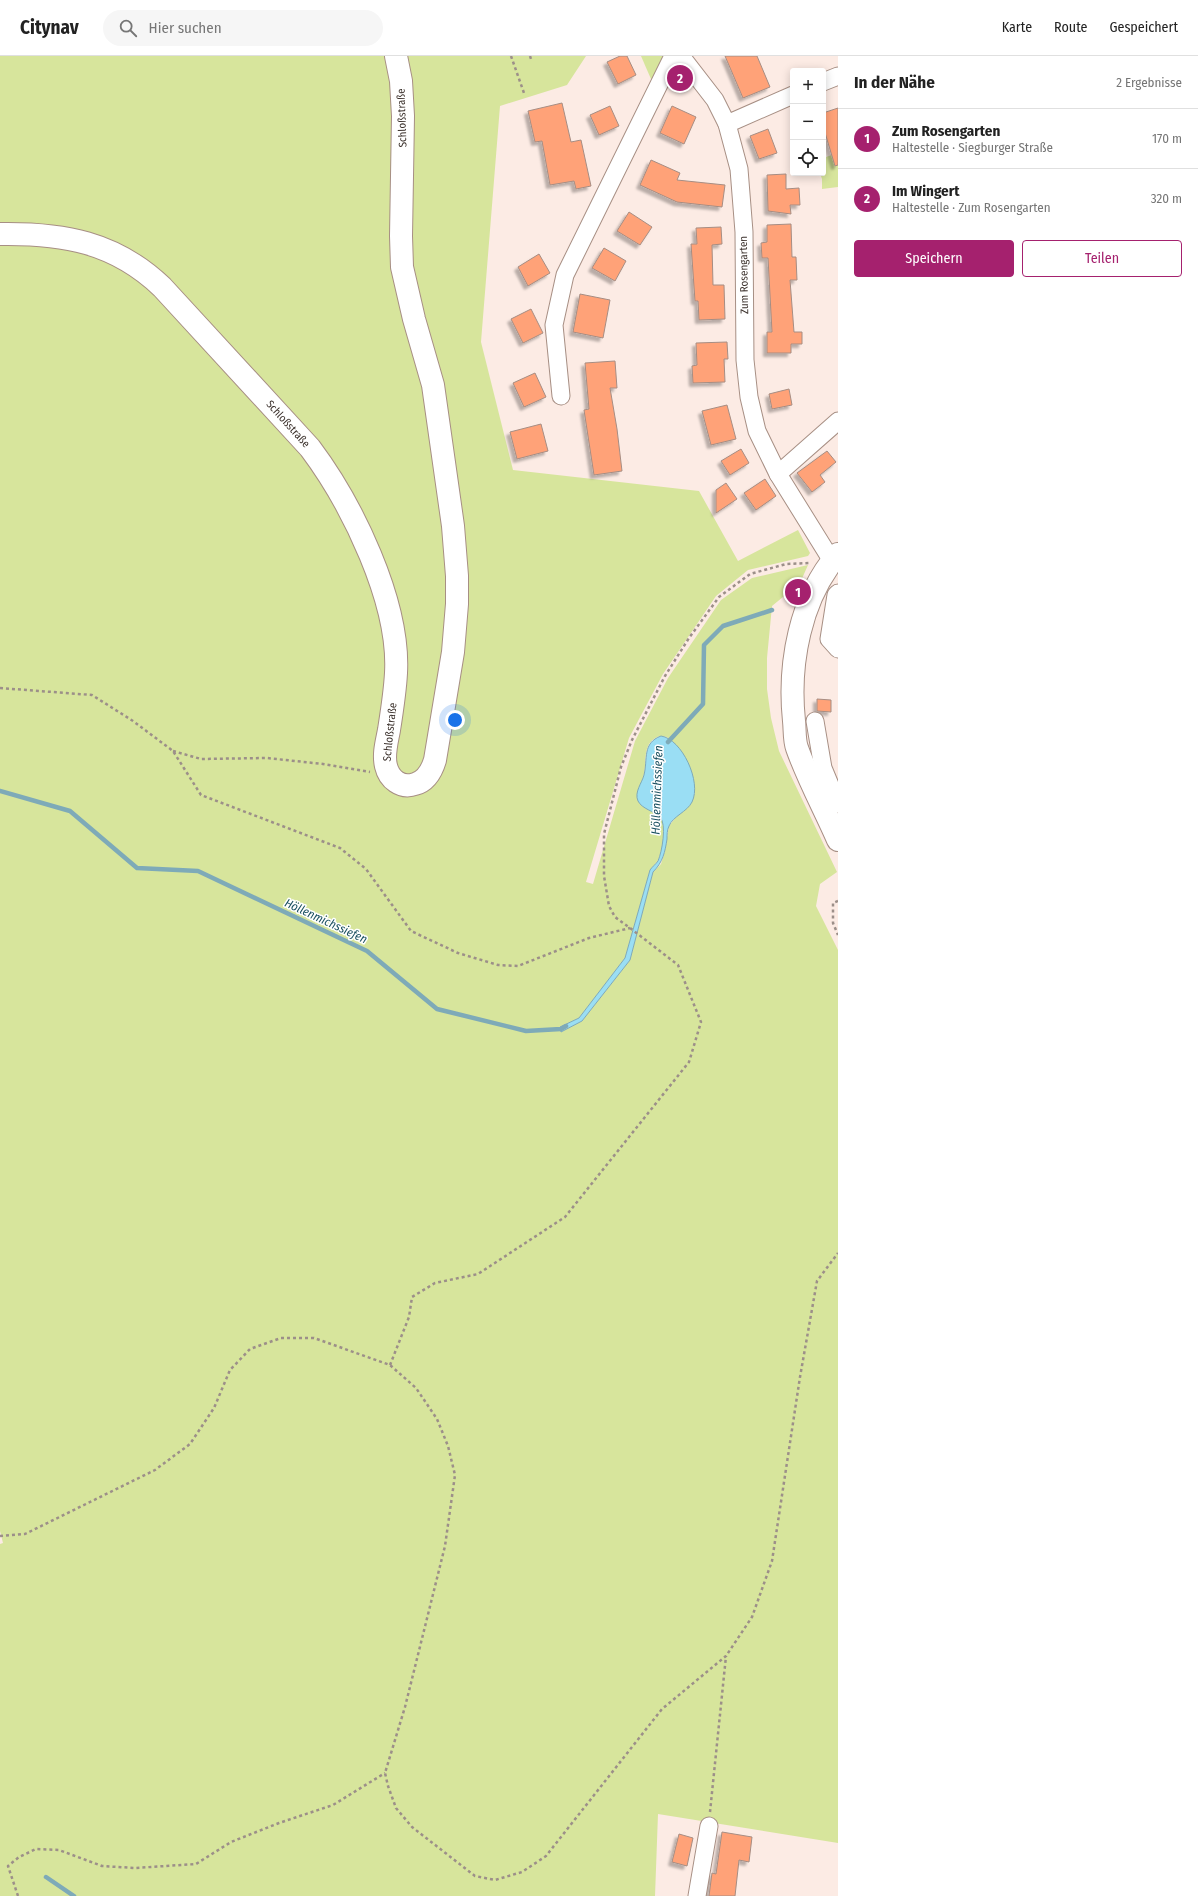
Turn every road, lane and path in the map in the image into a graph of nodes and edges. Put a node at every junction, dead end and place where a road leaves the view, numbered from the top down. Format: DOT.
graph roads {
  1 [pos="396,56"];
  2 [pos="511,56"];
  3 [pos="673,56"];
  4 [pos="681,56"];
  5 [pos="838,76"];
  6 [pos="826,81"];
  7 [pos="524,93"];
  8 [pos="790,97"];
  9 [pos="727,124"];
  10 [pos="0,234"];
  11 [pos="561,396"];
  12 [pos="838,421"];
  13 [pos="778,474"];
  14 [pos="835,558"];
  15 [pos="838,593"];
  16 [pos="838,649"];
  17 [pos="0,688"];
  18 [pos="815,721"];
  19 [pos="173,751"];
  20 [pos="390,776"];
  21 [pos="838,804"];
  22 [pos="838,840"];
  23 [pos="838,901"];
  24 [pos="630,928"];
  25 [pos="838,935"];
  26 [pos="838,1253"];
  27 [pos="390,1365"];
  28 [pos="0,1536"];
  29 [pos="726,1656"];
  30 [pos="385,1773"];
  31 [pos="709,1826"];
  32 [pos="18,1896"];
  33 [pos="697,1896"];
  1 -- 20 [label="main road, Schloßstraße"];
  2 -- 7 [label="path"];
  3 -- 11 [label="street"];
  4 -- 9 [label="street, Zum Rosengarten"];
  5 -- 6 [label="street"];
  8 -- 9 [label="street"];
  9 -- 13 [label="street, Zum Rosengarten"];
  10 -- 20 [label="main road, Schloßstraße"];
  12 -- 13 [label="street"];
  13 -- 14 [label="street, Zum Rosengarten"];
  14 -- 22 [label="main road"];
  14 -- 24 [label="path"];
  15 -- 16 [label="street"];
  17 -- 19 [label="path"];
  18 -- 21 [label="street"];
  19 -- 20 [label="path"];
  19 -- 24 [label="path"];
  23 -- 25 [label="path"];
  24 -- 27 [label="path"];
  26 -- 29 [label="path"];
  27 -- 28 [label="path"];
  27 -- 30 [label="path"];
  29 -- 30 [label="path"];
  29 -- 31 [label="path"];
  30 -- 32 [label="path"];
  31 -- 33 [label="street"];
}
